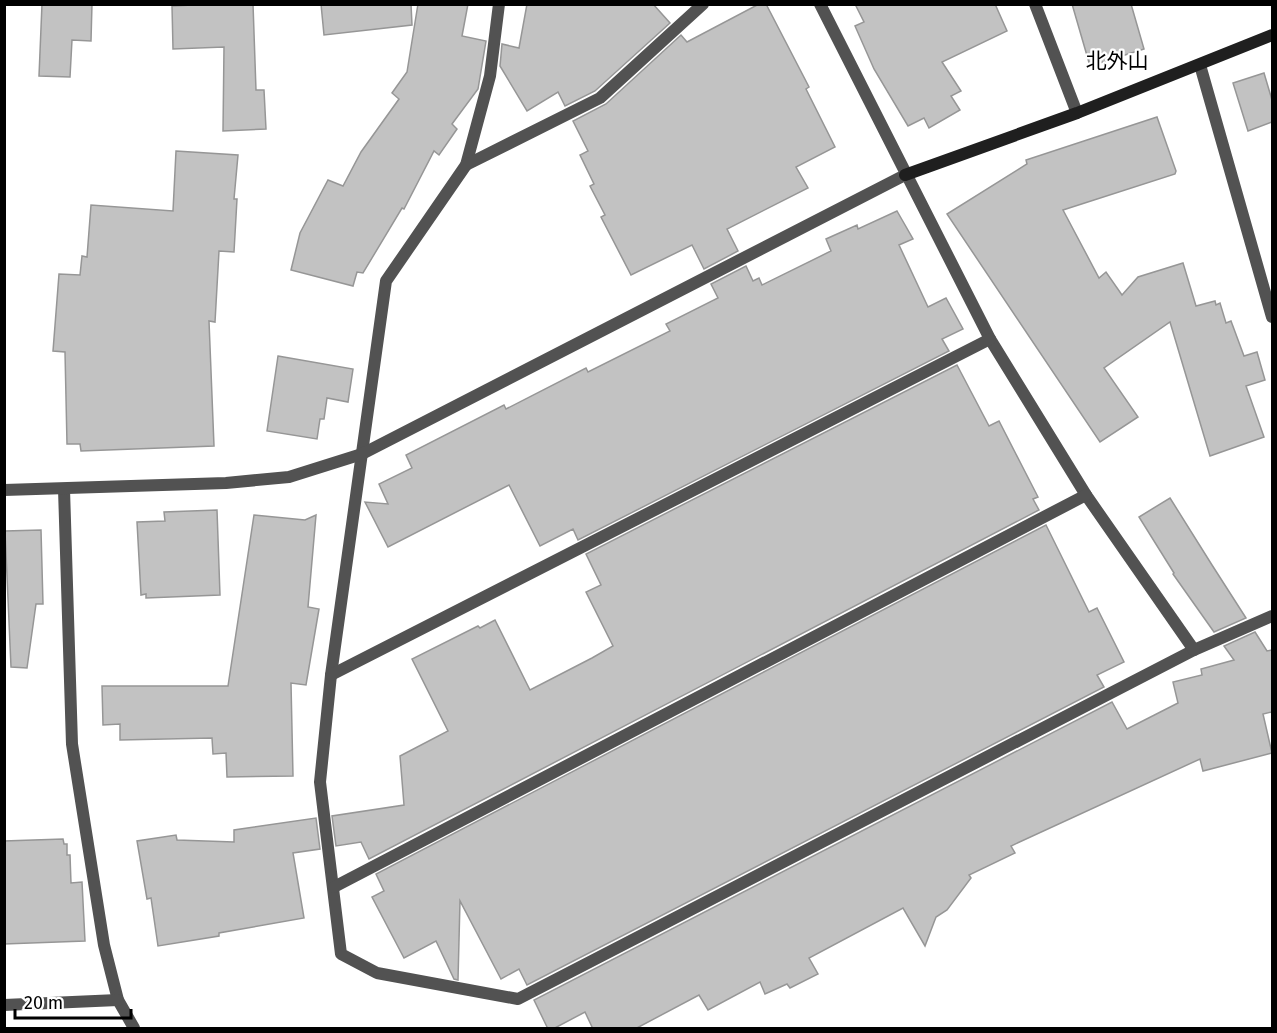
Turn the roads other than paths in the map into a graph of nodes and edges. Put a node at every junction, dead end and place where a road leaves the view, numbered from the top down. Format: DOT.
graph roads {
  1 [pos="499,4"];
  2 [pos="703,4"];
  3 [pos="820,4"];
  4 [pos="1035,4"];
  5 [pos="1272,35"];
  6 [pos="1200,65"];
  7 [pos="1077,113"];
  8 [pos="466,165"];
  9 [pos="905,175"];
  10 [pos="1272,317"];
  11 [pos="990,339"];
  12 [pos="362,454"];
  13 [pos="64,489"];
  14 [pos="4,490"];
  15 [pos="1086,495"];
  16 [pos="1272,616"];
  17 [pos="1194,650"];
  18 [pos="331,675"];
  19 [pos="334,887"];
  20 [pos="118,1000"];
  21 [pos="4,1005"];
  22 [pos="134,1029"];
  1 -- 8 [label="street"];
  2 -- 8 [label="street"];
  3 -- 9 [label="street"];
  4 -- 7 [label="street"];
  5 -- 6 [label="street"];
  6 -- 7 [label="street"];
  6 -- 10 [label="street"];
  7 -- 9 [label="street"];
  8 -- 12 [label="street"];
  9 -- 11 [label="street"];
  9 -- 12 [label="street"];
  11 -- 15 [label="street"];
  11 -- 18 [label="street"];
  12 -- 13 [label="street"];
  12 -- 18 [label="street"];
  13 -- 14 [label="street"];
  13 -- 20 [label="street"];
  15 -- 17 [label="street"];
  15 -- 19 [label="street"];
  16 -- 17 [label="street"];
  17 -- 19 [label="street"];
  18 -- 19 [label="street"];
  20 -- 21 [label="street"];
  20 -- 22 [label="street"];
}
